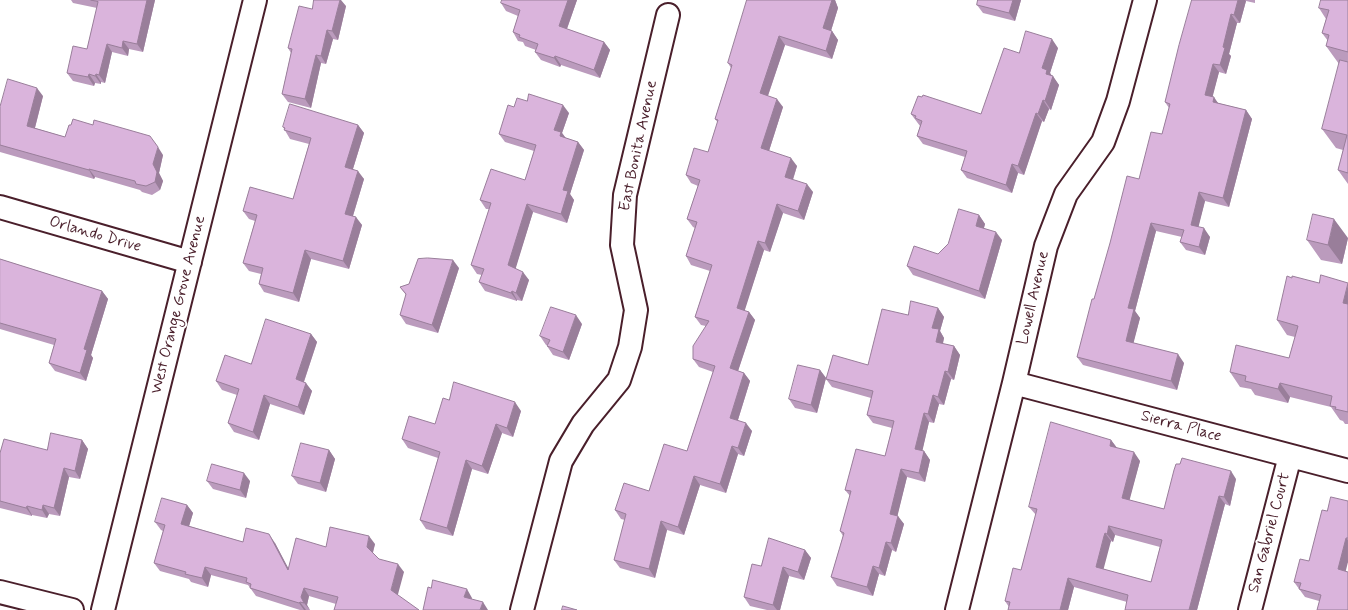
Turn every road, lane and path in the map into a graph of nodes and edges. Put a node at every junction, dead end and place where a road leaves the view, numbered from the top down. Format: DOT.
graph roads {
  1 [pos="255,0"];
  2 [pos="1145,0"];
  3 [pos="668,15"];
  4 [pos="0,207"];
  5 [pos="190,262"];
  6 [pos="1014,383"];
  7 [pos="1290,456"];
  8 [pos="1348,471"];
  9 [pos="0,592"];
  10 [pos="72,610"];
  11 [pos="103,610"];
  12 [pos="522,610"];
  13 [pos="957,610"];
  14 [pos="1250,610"];
  1 -- 5 [label="street, West Orange Grove Avenue"];
  2 -- 6 [label="street, Lowell Avenue"];
  3 -- 12 [label="street, East Bonita Avenue"];
  4 -- 5 [label="street, Orlando Drive"];
  5 -- 11 [label="street, West Orange Grove Avenue"];
  6 -- 7 [label="street, Sierra Place"];
  6 -- 13 [label="street, Lowell Avenue"];
  7 -- 8 [label="street, Sierra Place"];
  7 -- 14 [label="street, San Gabriel Court"];
  9 -- 10 [label="street"];
}
